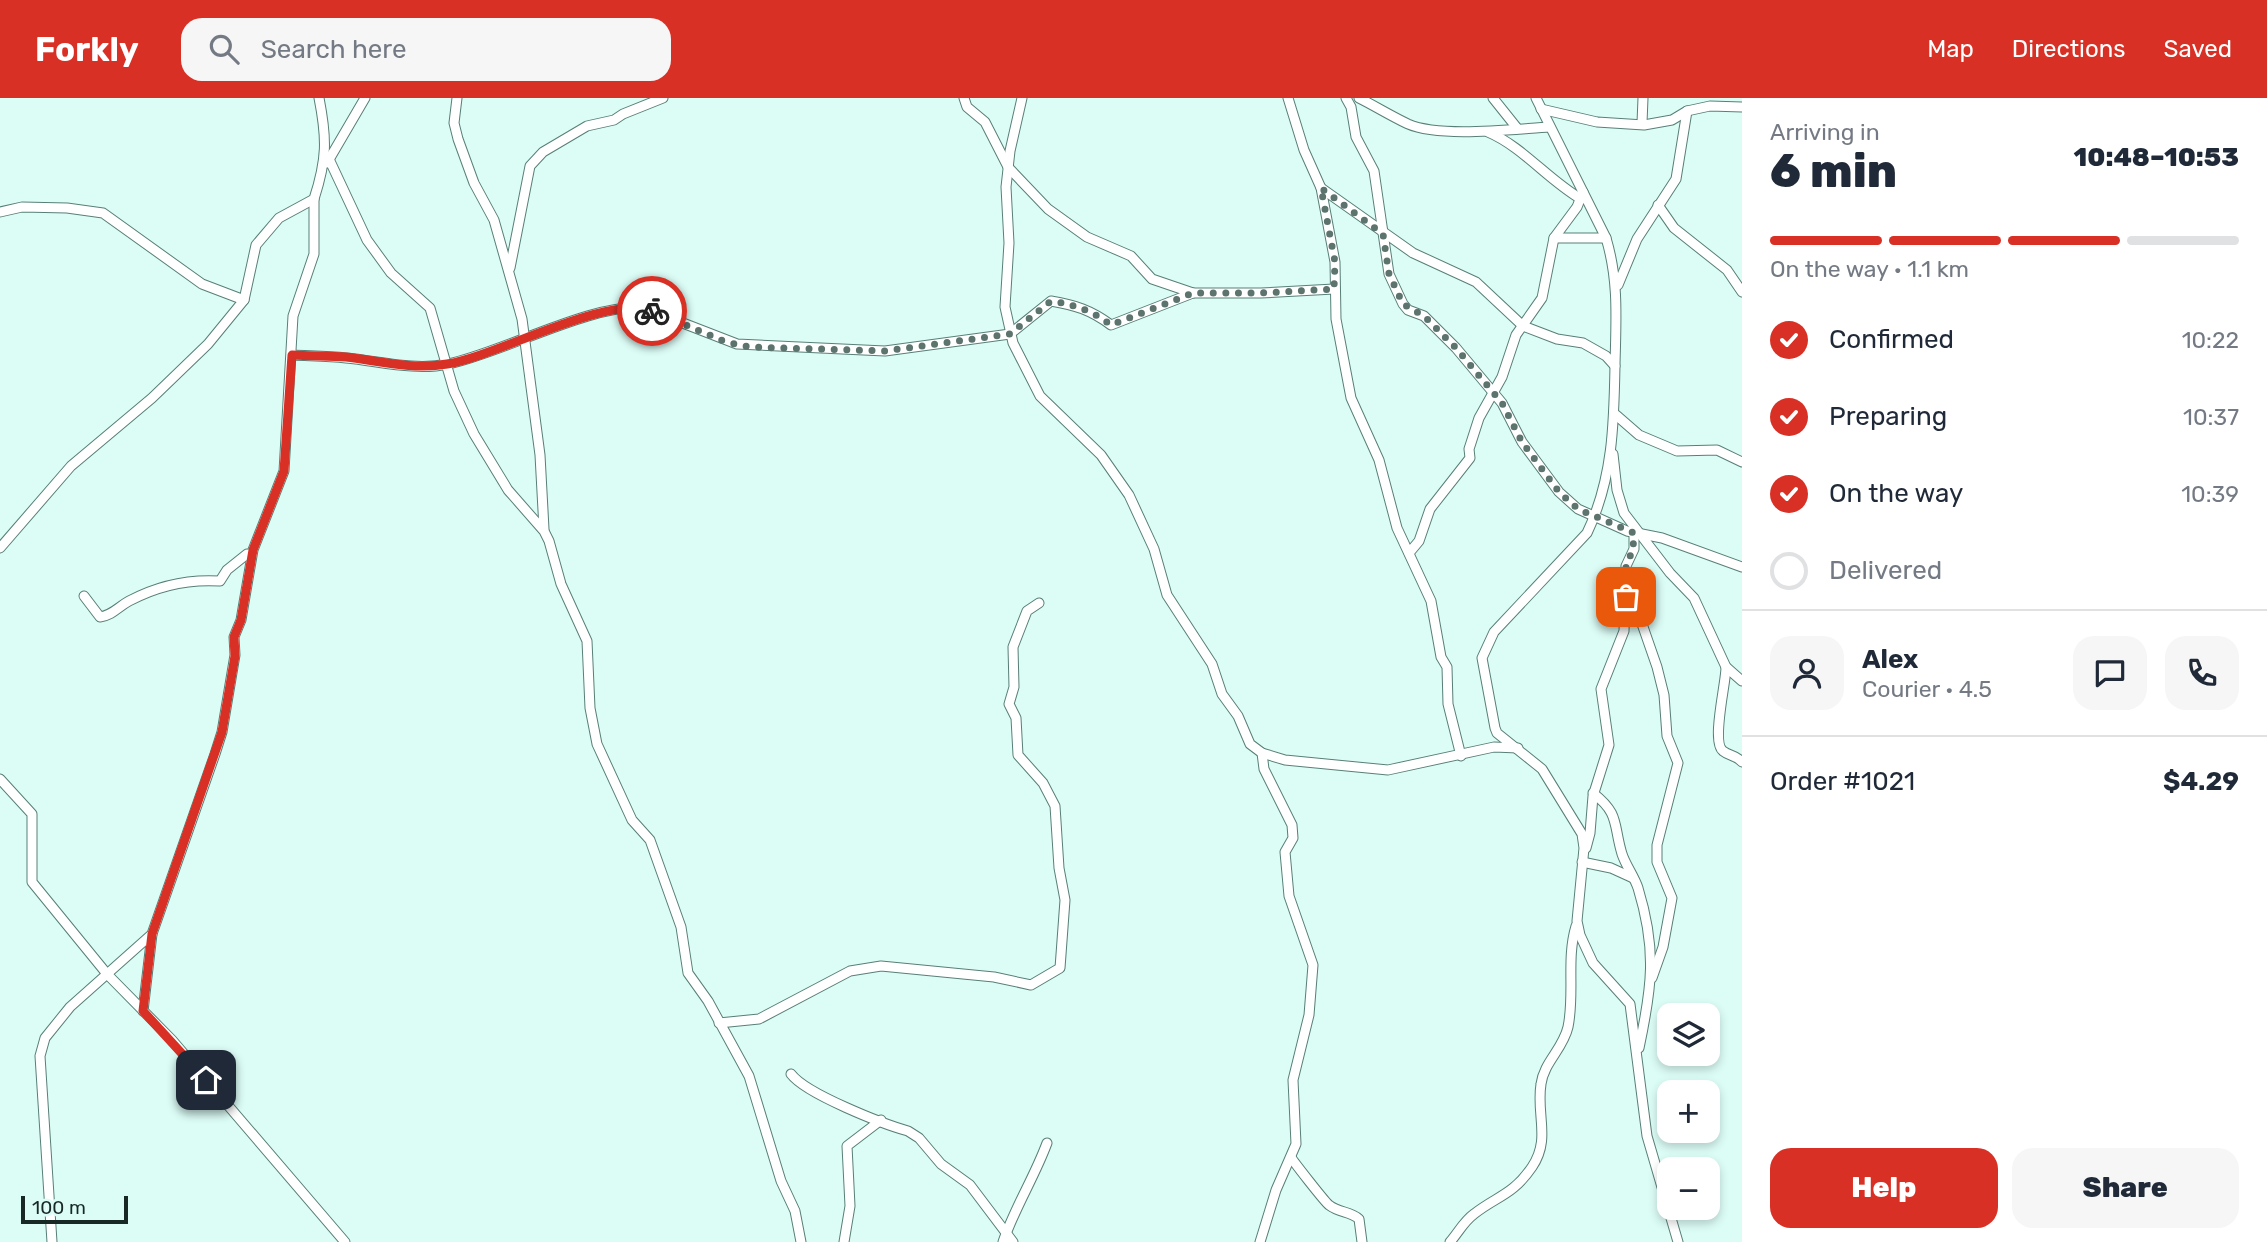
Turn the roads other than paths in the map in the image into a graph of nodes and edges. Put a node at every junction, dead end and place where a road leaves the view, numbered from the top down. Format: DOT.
graph roads {
  1 [pos="319,98"];
  2 [pos="365,98"];
  3 [pos="457,98"];
  4 [pos="663,98"];
  5 [pos="964,98"];
  6 [pos="1022,98"];
  7 [pos="1288,98"];
  8 [pos="1346,98"];
  9 [pos="1359,98"];
  10 [pos="1493,98"];
  11 [pos="1536,98"];
  12 [pos="1643,98"];
  13 [pos="1742,107"];
  14 [pos="1541,109"];
  15 [pos="1687,111"];
  16 [pos="1642,123"];
  17 [pos="1550,127"];
  18 [pos="1517,128"];
  19 [pos="1486,131"];
  20 [pos="327,162"];
  21 [pos="1008,167"];
  22 [pos="1321,188"];
  23 [pos="1582,196"];
  24 [pos="314,199"];
  25 [pos="1658,205"];
  26 [pos="0,212"];
  27 [pos="1383,234"];
  28 [pos="1554,238"];
  29 [pos="1606,238"];
  30 [pos="510,270"];
  31 [pos="1617,286"];
  32 [pos="1334,289"];
  33 [pos="1742,292"];
  34 [pos="1193,293"];
  35 [pos="244,300"];
  36 [pos="1523,326"];
  37 [pos="1010,334"];
  38 [pos="524,340"];
  39 [pos="292,355"];
  40 [pos="446,365"];
  41 [pos="1615,366"];
  42 [pos="1493,393"];
  43 [pos="1616,415"];
  44 [pos="1612,448"];
  45 [pos="1742,463"];
  46 [pos="1595,514"];
  47 [pos="544,531"];
  48 [pos="1637,534"];
  49 [pos="0,548"];
  50 [pos="1409,553"];
  51 [pos="247,554"];
  52 [pos="1742,567"];
  53 [pos="1625,575"];
  54 [pos="84,596"];
  55 [pos="1038,603"];
  56 [pos="1726,667"];
  57 [pos="1742,681"];
  58 [pos="1519,748"];
  59 [pos="1262,753"];
  60 [pos="1461,755"];
  61 [pos="1742,762"];
  62 [pos="0,779"];
  63 [pos="1593,793"];
  64 [pos="1582,859"];
  65 [pos="1633,878"];
  66 [pos="1577,921"];
  67 [pos="152,934"];
  68 [pos="107,974"];
  69 [pos="1653,978"];
  70 [pos="143,1011"];
  71 [pos="719,1023"];
  72 [pos="1637,1057"];
  73 [pos="791,1074"];
  74 [pos="881,1120"];
  75 [pos="1047,1143"];
  76 [pos="1291,1157"];
  77 [pos="1005,1237"];
  78 [pos="801,1241"];
  79 [pos="52,1242"];
  80 [pos="345,1242"];
  81 [pos="844,1242"];
  82 [pos="1013,1242"];
  83 [pos="1260,1242"];
  84 [pos="1362,1242"];
  85 [pos="1450,1242"];
  86 [pos="1678,1242"];
  1 -- 20 [label="street"];
  2 -- 20 [label="street"];
  3 -- 30 [label="street"];
  4 -- 30 [label="street"];
  5 -- 21 [label="street"];
  6 -- 21 [label="street"];
  7 -- 22 [label="street"];
  8 -- 27 [label="street"];
  9 -- 19 [label="street"];
  10 -- 18 [label="street"];
  11 -- 14 [label="street"];
  12 -- 16 [label="street"];
  13 -- 15 [label="street"];
  14 -- 16 [label="street"];
  14 -- 17 [label="street"];
  15 -- 16 [label="street"];
  15 -- 25 [label="street"];
  17 -- 18 [label="street"];
  17 -- 23 [label="street"];
  18 -- 19 [label="street"];
  19 -- 23 [label="street"];
  20 -- 24 [label="street"];
  20 -- 40 [label="street"];
  21 -- 34 [label="street"];
  21 -- 37 [label="street"];
  22 -- 27 [label="street"];
  22 -- 32 [label="street"];
  23 -- 28 [label="street"];
  23 -- 29 [label="street"];
  24 -- 35 [label="street"];
  24 -- 39 [label="street"];
  25 -- 31 [label="street"];
  25 -- 33 [label="street"];
  26 -- 35 [label="street"];
  27 -- 36 [label="street"];
  27 -- 42 [label="street"];
  28 -- 29 [label="street"];
  28 -- 36 [label="street"];
  29 -- 31 [label="street"];
  30 -- 38 [label="street"];
  31 -- 41 [label="street"];
  32 -- 34 [label="street"];
  32 -- 50 [label="street"];
  34 -- 37 [label="street"];
  35 -- 49 [label="street"];
  36 -- 41 [label="street"];
  36 -- 42 [label="street"];
  37 -- 38 [label="street"];
  37 -- 59 [label="street"];
  38 -- 40 [label="street"];
  38 -- 47 [label="street"];
  39 -- 40 [label="street"];
  39 -- 67 [label="street"];
  40 -- 47 [label="street"];
  41 -- 43 [label="street"];
  42 -- 46 [label="street"];
  42 -- 50 [label="street"];
  43 -- 44 [label="street"];
  43 -- 45 [label="street"];
  44 -- 46 [label="street"];
  44 -- 48 [label="street"];
  46 -- 48 [label="street"];
  46 -- 58 [label="street"];
  47 -- 71 [label="street"];
  48 -- 52 [label="street"];
  48 -- 53 [label="street"];
  48 -- 56 [label="street"];
  50 -- 60 [label="street"];
  51 -- 54 [label="street"];
  53 -- 63 [label="street"];
  53 -- 69 [label="street"];
  55 -- 71 [label="street"];
  56 -- 57 [label="street"];
  56 -- 61 [label="street"];
  58 -- 60 [label="street"];
  58 -- 64 [label="street"];
  59 -- 60 [label="street"];
  59 -- 76 [label="street"];
  62 -- 68 [label="street"];
  63 -- 64 [label="street"];
  63 -- 65 [label="street"];
  64 -- 65 [label="street"];
  64 -- 66 [label="street"];
  65 -- 69 [label="street"];
  66 -- 72 [label="street"];
  66 -- 85 [label="street"];
  67 -- 68 [label="street"];
  67 -- 70 [label="street"];
  68 -- 70 [label="street"];
  68 -- 79 [label="street"];
  69 -- 72 [label="street"];
  70 -- 80 [label="street"];
  71 -- 78 [label="street"];
  72 -- 86 [label="street"];
  73 -- 74 [label="street"];
  74 -- 77 [label="street"];
  74 -- 81 [label="street"];
  75 -- 77 [label="street"];
  76 -- 83 [label="street"];
  76 -- 84 [label="street"];
  77 -- 82 [label="street"];
}
